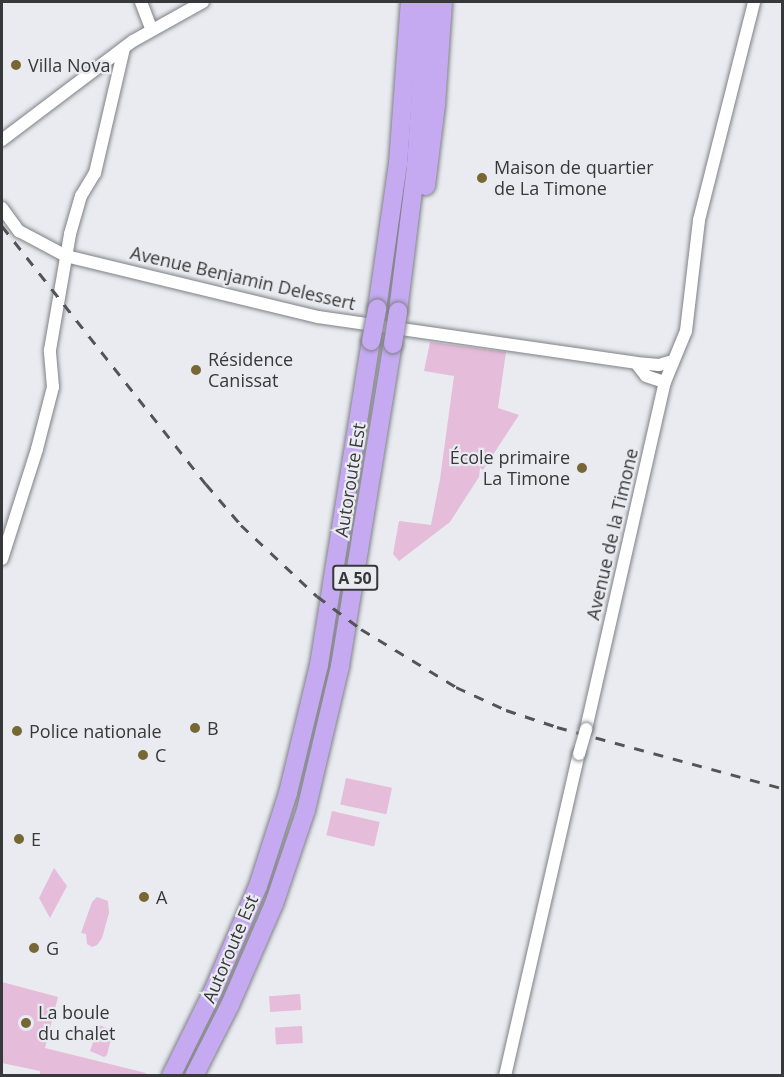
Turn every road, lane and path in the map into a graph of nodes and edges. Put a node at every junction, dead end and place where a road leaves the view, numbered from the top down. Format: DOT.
graph roads {
  1 [pos="141,2"];
  2 [pos="202,2"];
  3 [pos="402,2"];
  4 [pos="410,2"];
  5 [pos="429,2"];
  6 [pos="444,2"];
  7 [pos="754,2"];
  8 [pos="152,30"];
  9 [pos="124,48"];
  10 [pos="403,68"];
  11 [pos="411,103"];
  12 [pos="2,140"];
  13 [pos="2,208"];
  14 [pos="406,254"];
  15 [pos="66,256"];
  16 [pos="672,361"];
  17 [pos="636,363"];
  18 [pos="665,382"];
  19 [pos="2,559"];
  20 [pos="171,1076"];
  21 [pos="194,1076"];
  22 [pos="505,1076"];
  1 -- 8 [label="street"];
  2 -- 8 [label="street"];
  3 -- 10 [label="highway"];
  4 -- 10 [label="highway, Autoroute Est / A 50"];
  5 -- 11 [label="highway, Autoroute Est / A 50"];
  6 -- 14 [label="highway"];
  7 -- 16 [label="street, Avenue de la Timone"];
  8 -- 9 [label="street"];
  9 -- 12 [label="street"];
  9 -- 15 [label="street"];
  10 -- 11 [label="highway, Autoroute Est / A 50"];
  11 -- 14 [label="highway, Autoroute Est / A 50"];
  11 -- 20 [label="highway, Autoroute Est / A 50, bridge"];
  13 -- 15 [label="street, Avenue Benjamin Delessert"];
  14 -- 21 [label="highway, Autoroute Est / A 50, bridge"];
  15 -- 17 [label="street, Avenue Benjamin Delessert"];
  15 -- 19 [label="street"];
  16 -- 17 [label="street, Avenue Benjamin Delessert"];
  16 -- 18 [label="street, Avenue de la Timone"];
  17 -- 18 [label="street"];
  18 -- 22 [label="street, Avenue de la Timone, bridge"];
}
